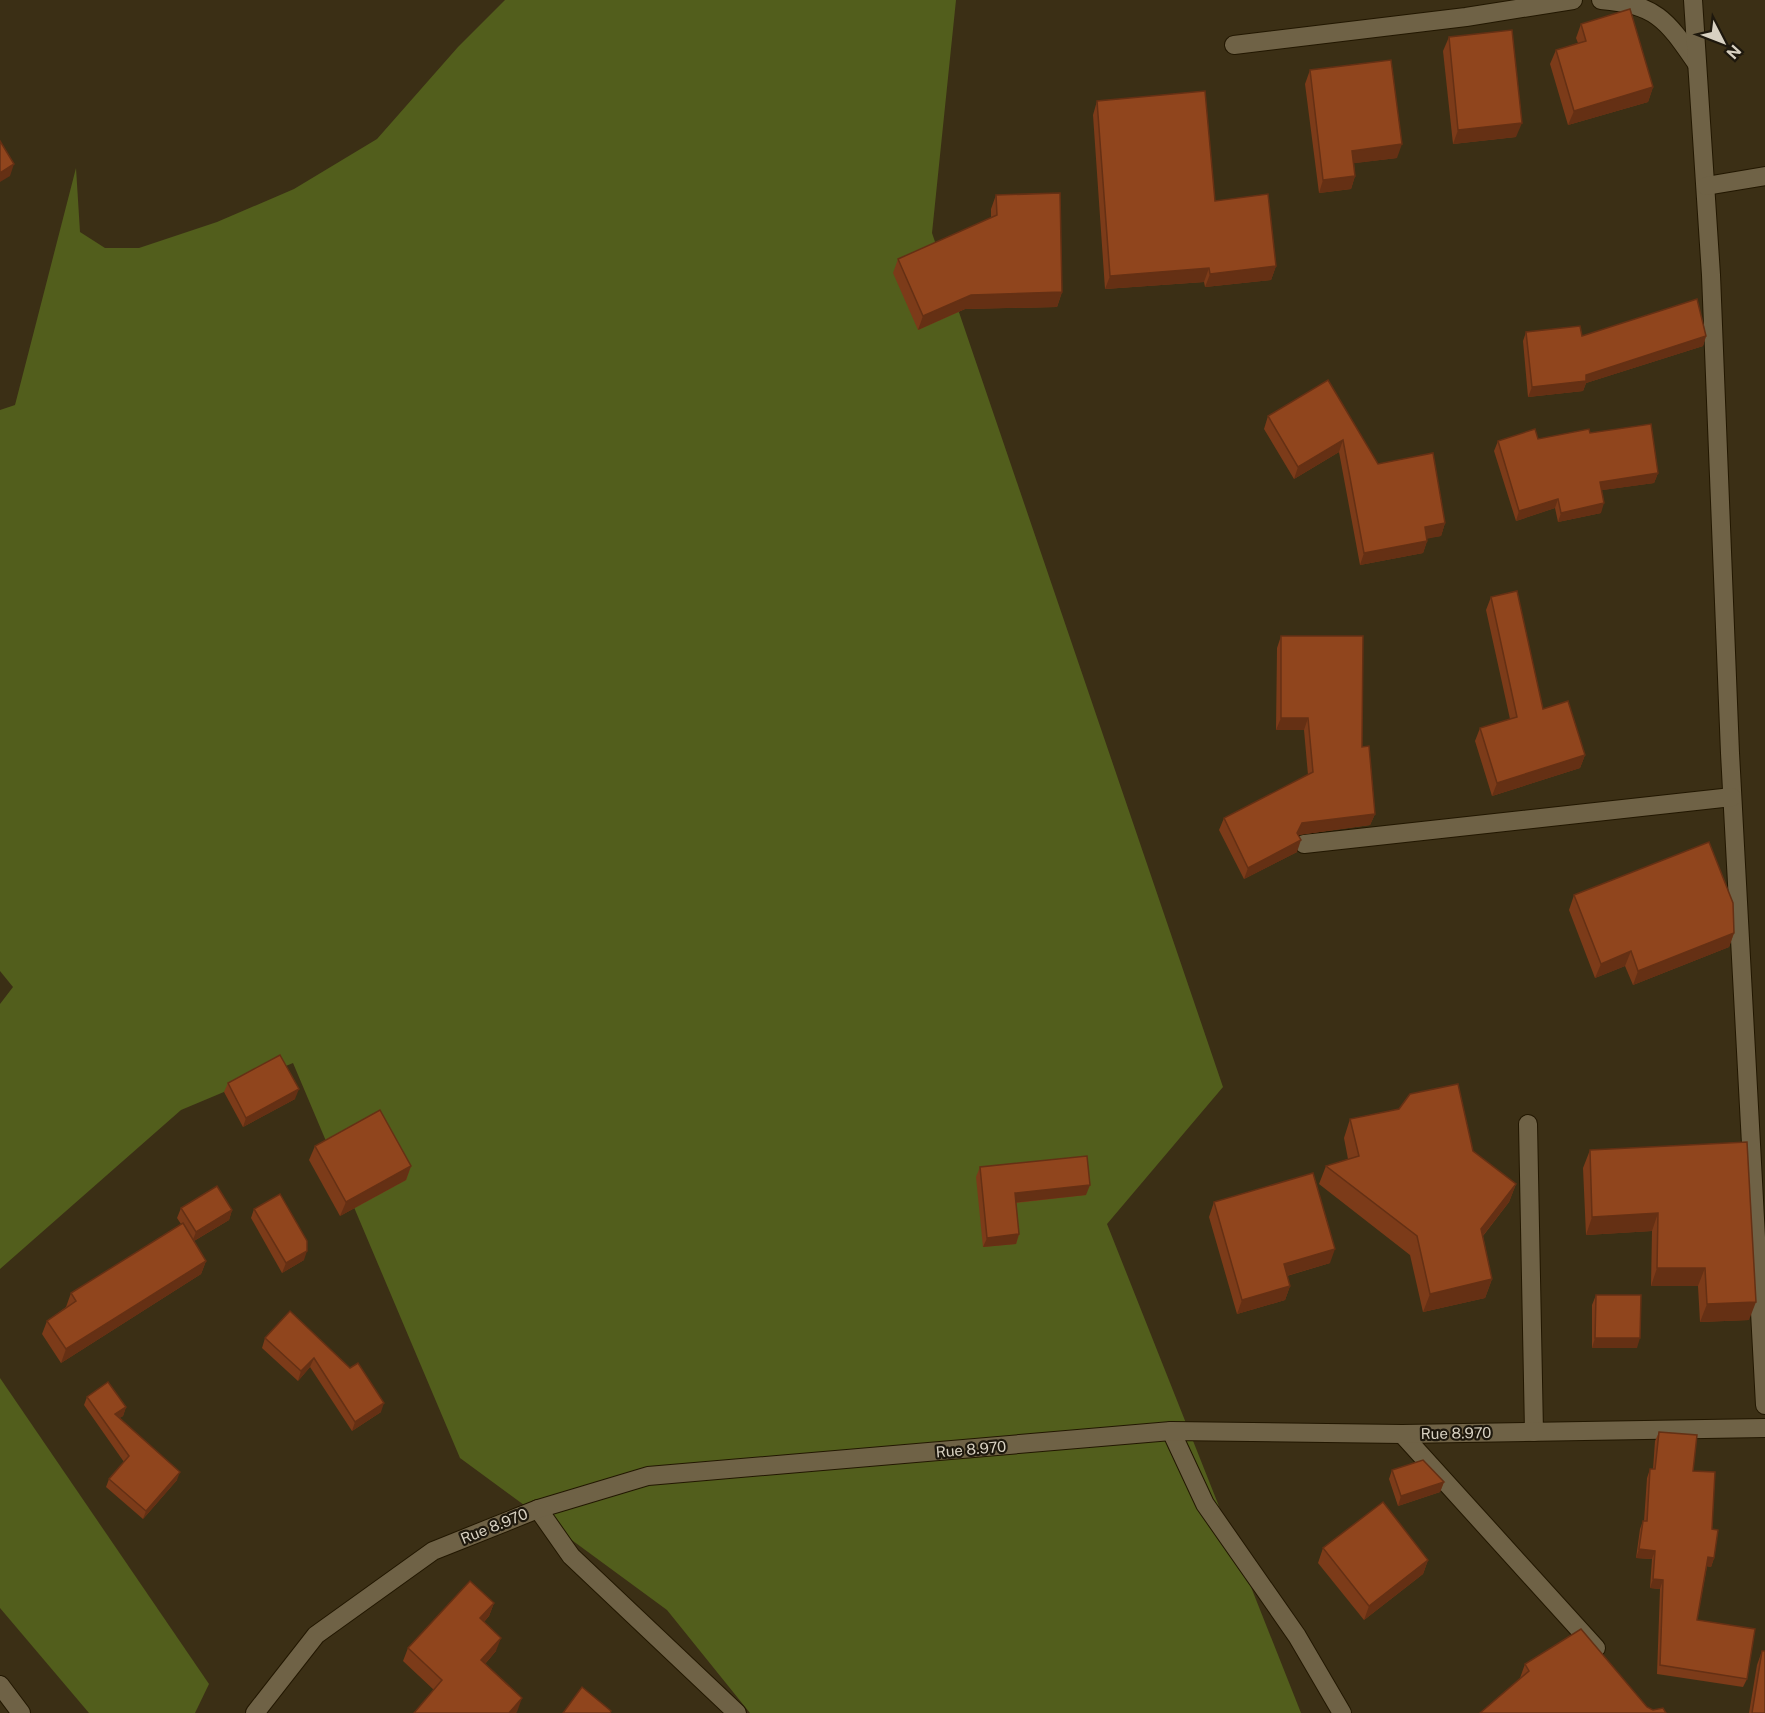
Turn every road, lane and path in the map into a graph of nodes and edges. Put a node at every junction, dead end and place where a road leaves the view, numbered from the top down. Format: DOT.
graph roads {
  1 [pos="1573,0"];
  2 [pos="1601,0"];
  3 [pos="1693,0"];
  4 [pos="1234,45"];
  5 [pos="1697,64"];
  6 [pos="1765,176"];
  7 [pos="1706,186"];
  8 [pos="1732,797"];
  9 [pos="1304,844"];
  10 [pos="1528,1124"];
  11 [pos="1765,1405"];
  12 [pos="1765,1428"];
  13 [pos="1171,1431"];
  14 [pos="1534,1432"];
  15 [pos="1402,1434"];
  16 [pos="538,1509"];
  17 [pos="1607,1661"];
  18 [pos="0,1685"];
  19 [pos="21,1713"];
  20 [pos="255,1713"];
  21 [pos="737,1713"];
  22 [pos="1342,1713"];
  1 -- 4 [label="street"];
  2 -- 5 [label="street"];
  3 -- 5 [label="street"];
  5 -- 7 [label="street"];
  6 -- 7 [label="street"];
  7 -- 8 [label="street"];
  8 -- 9 [label="street"];
  8 -- 11 [label="street"];
  10 -- 14 [label="street"];
  12 -- 14 [label="street, Rue 8.970"];
  13 -- 15 [label="street, Rue 8.970"];
  13 -- 16 [label="street, Rue 8.970"];
  13 -- 22 [label="street"];
  14 -- 15 [label="street, Rue 8.970"];
  15 -- 17 [label="street"];
  16 -- 20 [label="street, Rue 8.970"];
  16 -- 21 [label="street"];
  18 -- 19 [label="street"];
}
